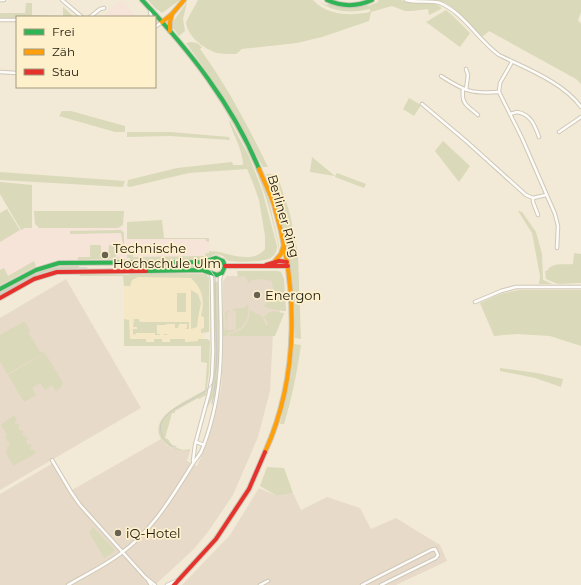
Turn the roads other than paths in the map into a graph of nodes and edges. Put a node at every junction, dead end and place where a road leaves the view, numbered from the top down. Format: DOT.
graph roads {
  1 [pos="0,0"];
  2 [pos="4,0"];
  3 [pos="62,0"];
  4 [pos="142,0"];
  5 [pos="184,0"];
  6 [pos="327,0"];
  7 [pos="372,0"];
  8 [pos="406,0"];
  9 [pos="67,1"];
  10 [pos="149,7"];
  11 [pos="104,8"];
  12 [pos="172,14"];
  13 [pos="80,16"];
  14 [pos="91,16"];
  15 [pos="151,16"];
  16 [pos="0,20"];
  17 [pos="16,20"];
  18 [pos="162,22"];
  19 [pos="156,26"];
  20 [pos="170,32"];
  21 [pos="512,62"];
  22 [pos="466,69"];
  23 [pos="0,72"];
  24 [pos="16,73"];
  25 [pos="441,76"];
  26 [pos="465,90"];
  27 [pos="499,92"];
  28 [pos="422,104"];
  29 [pos="581,107"];
  30 [pos="510,114"];
  31 [pos="478,115"];
  32 [pos="581,118"];
  33 [pos="560,132"];
  34 [pos="539,137"];
  35 [pos="546,195"];
  36 [pos="532,198"];
  37 [pos="538,215"];
  38 [pos="284,244"];
  39 [pos="557,248"];
  40 [pos="210,261"];
  41 [pos="273,263"];
  42 [pos="287,264"];
  43 [pos="225,266"];
  44 [pos="262,266"];
  45 [pos="210,273"];
  46 [pos="222,273"];
  47 [pos="581,287"];
  48 [pos="0,289"];
  49 [pos="0,298"];
  50 [pos="475,302"];
  51 [pos="196,442"];
  52 [pos="204,445"];
  53 [pos="52,460"];
  54 [pos="193,463"];
  55 [pos="123,552"];
  56 [pos="145,576"];
  57 [pos="180,579"];
  58 [pos="268,581"];
  59 [pos="68,585"];
  60 [pos="151,585"];
  61 [pos="155,585"];
  62 [pos="167,585"];
  63 [pos="174,585"];
  64 [pos="260,585"];
  65 [pos="362,585"];
  66 [pos="380,585"];
  1 -- 2 [label="street"];
  3 -- 9 [label="street"];
  4 -- 10 [label="street, Berliner Ring"];
  5 -- 12 [label="street"];
  6 -- 7 [label="street"];
  8 -- 21 [label="street"];
  9 -- 13 [label="street"];
  10 -- 15 [label="street"];
  10 -- 18 [label="street, Berliner Ring"];
  11 -- 14 [label="street"];
  12 -- 18 [label="street"];
  12 -- 20 [label="street"];
  16 -- 17 [label="street"];
  18 -- 19 [label="street"];
  18 -- 20 [label="street, Berliner Ring"];
  20 -- 38 [label="street, Berliner Ring"];
  21 -- 27 [label="street"];
  21 -- 29 [label="street"];
  22 -- 26 [label="street"];
  23 -- 24 [label="street"];
  25 -- 26 [label="street"];
  26 -- 27 [label="street"];
  26 -- 31 [label="street"];
  27 -- 30 [label="street"];
  28 -- 36 [label="street"];
  30 -- 34 [label="street"];
  30 -- 35 [label="street"];
  32 -- 33 [label="street"];
  35 -- 36 [label="street"];
  35 -- 39 [label="street"];
  36 -- 37 [label="street"];
  38 -- 41 [label="street"];
  38 -- 42 [label="street, Berliner Ring"];
  40 -- 43 [label="street"];
  40 -- 45 [label="street"];
  40 -- 48 [label="street"];
  41 -- 42 [label="street"];
  41 -- 44 [label="street"];
  42 -- 44 [label="street"];
  42 -- 57 [label="street, Berliner Ring"];
  43 -- 44 [label="street"];
  43 -- 46 [label="street"];
  45 -- 46 [label="street"];
  45 -- 49 [label="street"];
  45 -- 51 [label="street"];
  46 -- 52 [label="street"];
  47 -- 50 [label="street"];
  51 -- 52 [label="street"];
  51 -- 54 [label="street"];
  52 -- 54 [label="street"];
  53 -- 55 [label="street"];
  54 -- 55 [label="street"];
  55 -- 56 [label="street"];
  55 -- 59 [label="street"];
  56 -- 60 [label="street"];
  56 -- 61 [label="street"];
  57 -- 62 [label="street"];
  57 -- 63 [label="street, Berliner Ring"];
  58 -- 64 [label="street"];
  65 -- 66 [label="street"];
}
